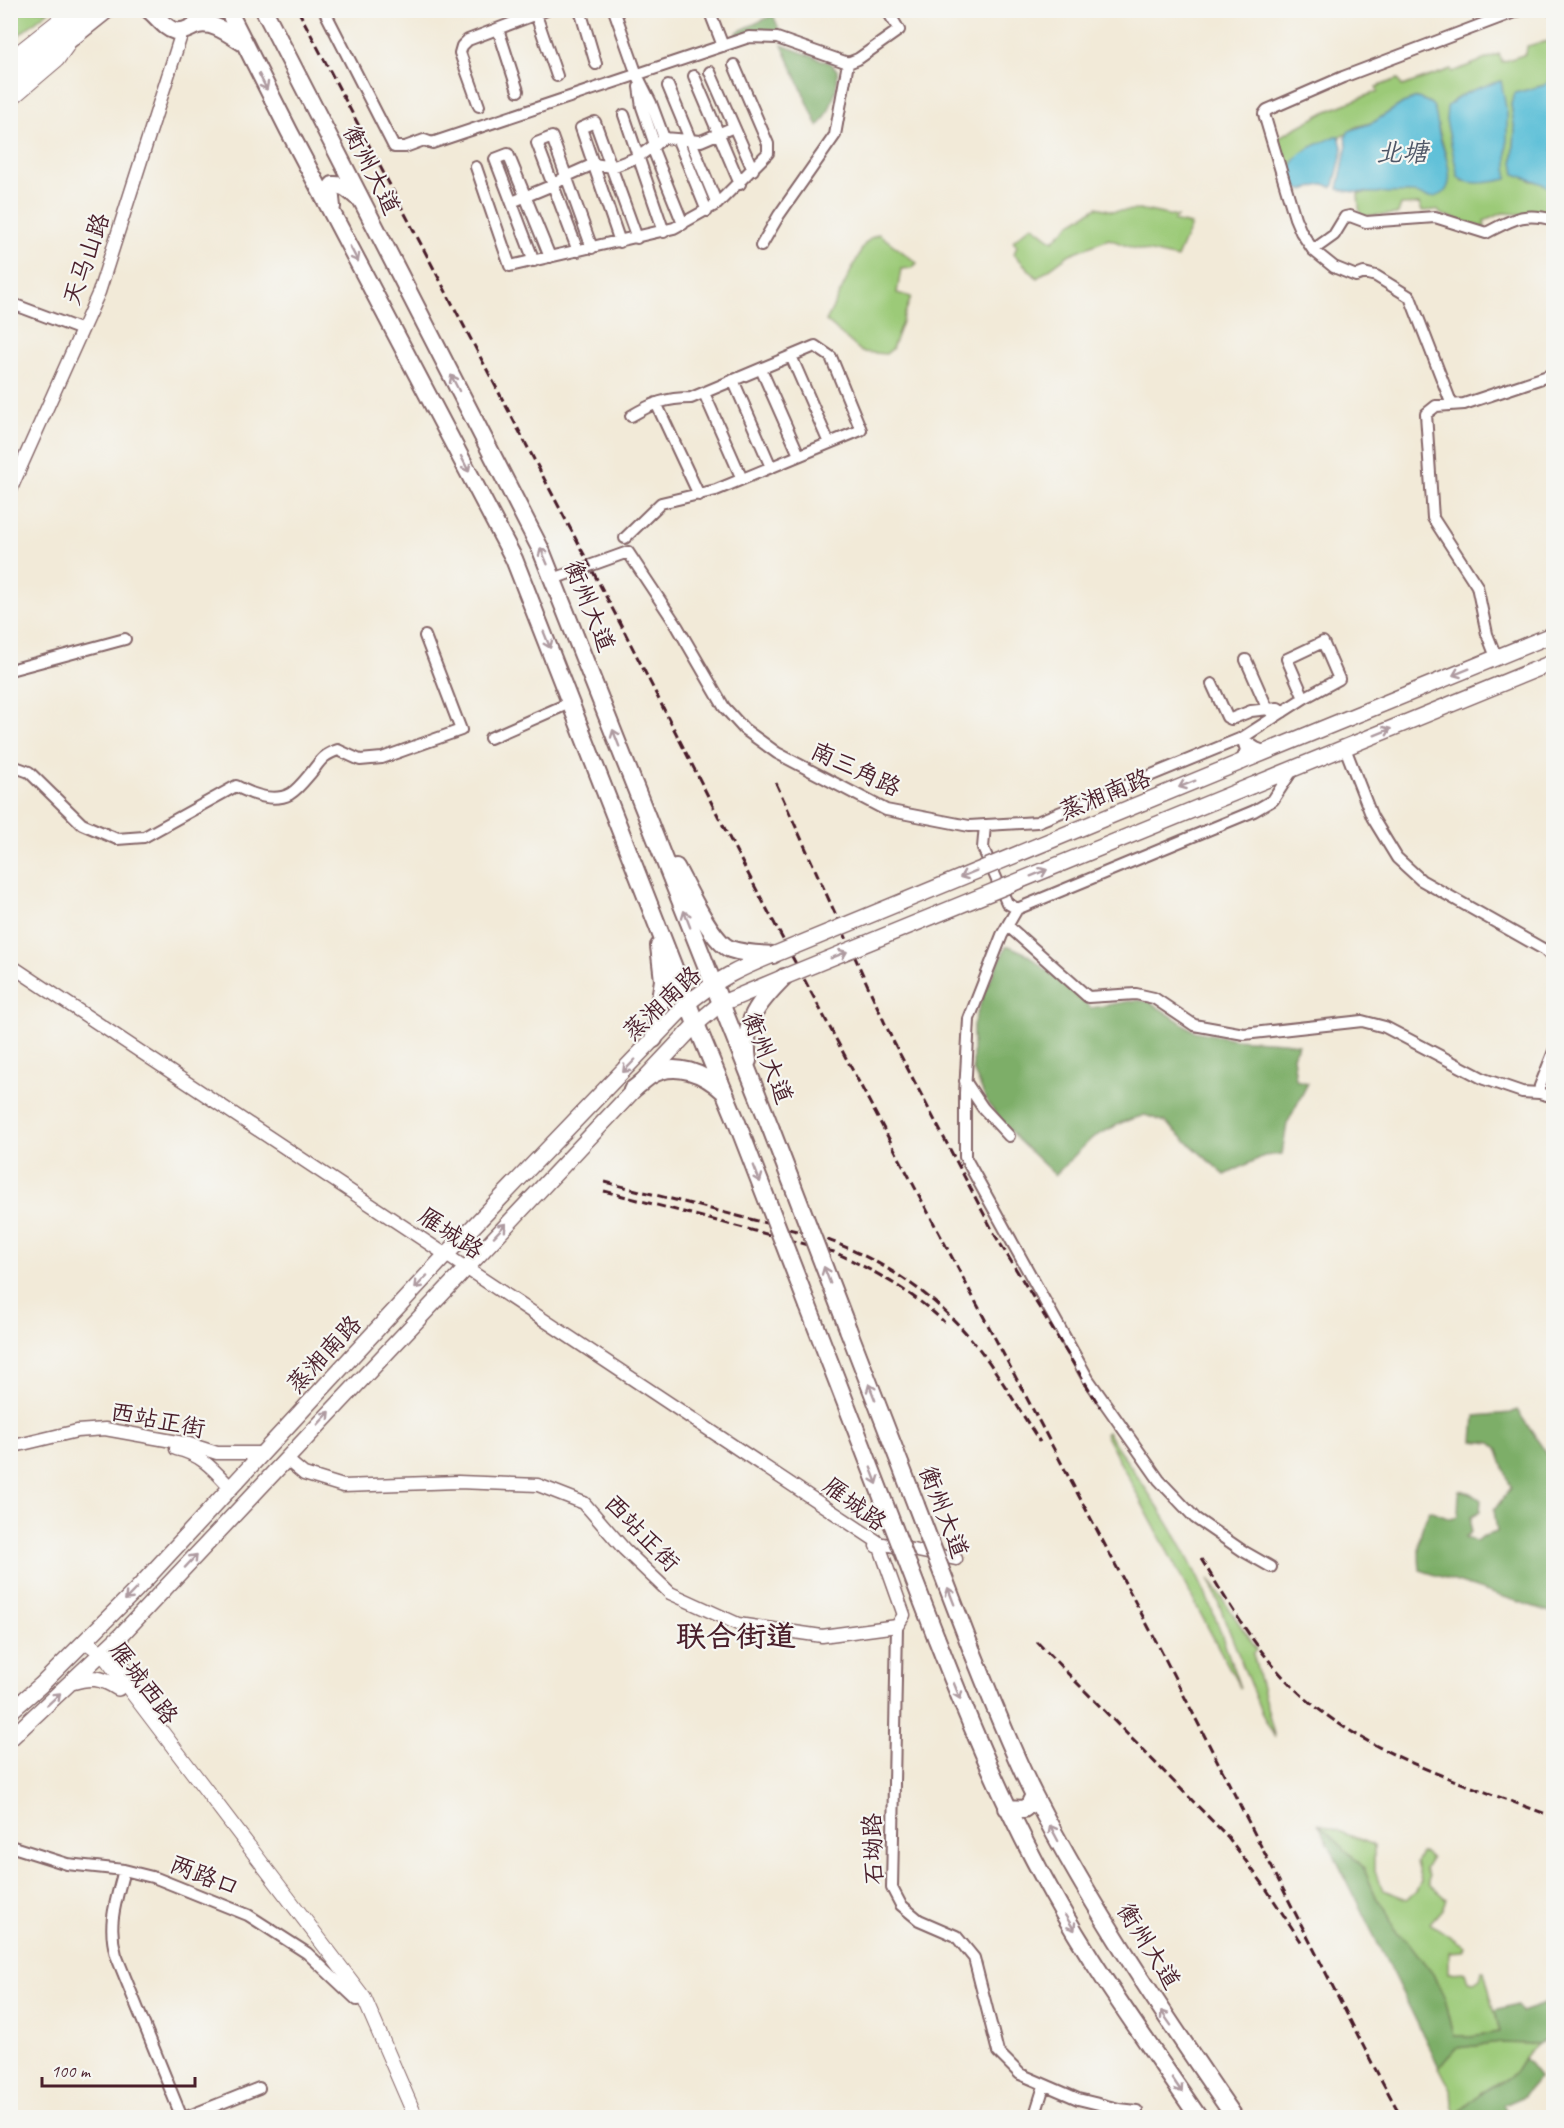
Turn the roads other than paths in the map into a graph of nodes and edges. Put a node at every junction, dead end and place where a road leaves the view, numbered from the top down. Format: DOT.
graph roads {
  1 [pos="72,10"];
  2 [pos="89,10"];
  3 [pos="108,10"];
  4 [pos="149,10"];
  5 [pos="228,10"];
  6 [pos="264,10"];
  7 [pos="324,10"];
  8 [pos="547,10"];
  9 [pos="580,10"];
  10 [pos="614,10"];
  11 [pos="710,10"];
  12 [pos="887,10"];
  13 [pos="1522,10"];
  14 [pos="536,15"];
  15 [pos="498,29"];
  16 [pos="177,31"];
  17 [pos="73,38"];
  18 [pos="244,43"];
  19 [pos="723,46"];
  20 [pos="10,59"];
  21 [pos="848,63"];
  22 [pos="596,64"];
  23 [pos="734,65"];
  24 [pos="710,72"];
  25 [pos="10,73"];
  26 [pos="637,75"];
  27 [pos="556,76"];
  28 [pos="694,76"];
  29 [pos="668,86"];
  30 [pos="10,88"];
  31 [pos="518,91"];
  32 [pos="10,100"];
  33 [pos="479,106"];
  34 [pos="624,115"];
  35 [pos="734,126"];
  36 [pos="718,134"];
  37 [pos="678,140"];
  38 [pos="691,141"];
  39 [pos="657,143"];
  40 [pos="638,157"];
  41 [pos="594,164"];
  42 [pos="476,167"];
  43 [pos="612,167"];
  44 [pos="753,170"];
  45 [pos="567,176"];
  46 [pos="740,184"];
  47 [pos="553,185"];
  48 [pos="526,197"];
  49 [pos="362,202"];
  50 [pos="512,202"];
  51 [pos="717,204"];
  52 [pos="707,211"];
  53 [pos="334,216"];
  54 [pos="1554,220"];
  55 [pos="683,224"];
  56 [pos="664,232"];
  57 [pos="638,238"];
  58 [pos="620,242"];
  59 [pos="761,246"];
  60 [pos="592,248"];
  61 [pos="1313,250"];
  62 [pos="578,251"];
  63 [pos="550,257"];
  64 [pos="534,261"];
  65 [pos="10,303"];
  66 [pos="81,330"];
  67 [pos="791,356"];
  68 [pos="760,369"];
  69 [pos="1554,374"];
  70 [pos="733,380"];
  71 [pos="704,393"];
  72 [pos="656,403"];
  73 [pos="1452,405"];
  74 [pos="631,416"];
  75 [pos="829,443"];
  76 [pos="799,455"];
  77 [pos="771,467"];
  78 [pos="10,479"];
  79 [pos="742,479"];
  80 [pos="10,493"];
  81 [pos="699,495"];
  82 [pos="625,537"];
  83 [pos="553,579"];
  84 [pos="1554,634"];
  85 [pos="425,636"];
  86 [pos="125,639"];
  87 [pos="1496,657"];
  88 [pos="1246,660"];
  89 [pos="1554,662"];
  90 [pos="10,670"];
  91 [pos="1212,684"];
  92 [pos="1304,698"];
  93 [pos="572,702"];
  94 [pos="1268,710"];
  95 [pos="1283,712"];
  96 [pos="490,738"];
  97 [pos="1242,738"];
  98 [pos="1345,748"];
  99 [pos="1266,752"];
  100 [pos="1241,762"];
  101 [pos="10,765"];
  102 [pos="1293,769"];
  103 [pos="1251,786"];
  104 [pos="1273,800"];
  105 [pos="646,813"];
  106 [pos="985,825"];
  107 [pos="667,868"];
  108 [pos="640,879"];
  109 [pos="1017,909"];
  110 [pos="655,918"];
  111 [pos="705,920"];
  112 [pos="1008,926"];
  113 [pos="773,955"];
  114 [pos="702,958"];
  115 [pos="1554,959"];
  116 [pos="10,964"];
  117 [pos="10,972"];
  118 [pos="784,977"];
  119 [pos="712,983"];
  120 [pos="688,1003"];
  121 [pos="720,1004"];
  122 [pos="696,1024"];
  123 [pos="654,1039"];
  124 [pos="1554,1051"];
  125 [pos="751,1080"];
  126 [pos="965,1081"];
  127 [pos="632,1090"];
  128 [pos="725,1092"];
  129 [pos="1539,1093"];
  130 [pos="1554,1097"];
  131 [pos="1009,1136"];
  132 [pos="445,1257"];
  133 [pos="463,1269"];
  134 [pos="10,1447"];
  135 [pos="10,1453"];
  136 [pos="264,1453"];
  137 [pos="286,1459"];
  138 [pos="230,1488"];
  139 [pos="877,1545"];
  140 [pos="956,1559"];
  141 [pos="1271,1567"];
  142 [pos="897,1626"];
  143 [pos="122,1634"];
  144 [pos="85,1641"];
  145 [pos="99,1656"];
  146 [pos="72,1682"];
  147 [pos="121,1685"];
  148 [pos="10,1712"];
  149 [pos="10,1739"];
  150 [pos="1034,1795"];
  151 [pos="1007,1808"];
  152 [pos="10,1846"];
  153 [pos="124,1870"];
  154 [pos="1080,1881"];
  155 [pos="1052,1894"];
  156 [pos="357,2000"];
  157 [pos="1044,2086"];
  158 [pos="259,2088"];
  159 [pos="1137,2111"];
  160 [pos="183,2118"];
  161 [pos="408,2118"];
  162 [pos="416,2118"];
  163 [pos="1034,2118"];
  164 [pos="1199,2118"];
  165 [pos="1235,2118"];
  1 -- 20 [label="main road"];
  2 -- 25 [label="main road"];
  3 -- 17 [label="main road"];
  4 -- 16 [label="highway"];
  5 -- 18 [label="highway"];
  6 -- 49 [label="highway, 衡州大道"];
  7 -- 26 [label="street"];
  8 -- 14 [label="street"];
  9 -- 22 [label="street"];
  10 -- 26 [label="street"];
  11 -- 19 [label="street"];
  12 -- 21 [label="street"];
  13 -- 61 [label="street"];
  14 -- 15 [label="street"];
  14 -- 27 [label="street"];
  15 -- 31 [label="street"];
  15 -- 33 [label="street"];
  16 -- 18 [label="highway"];
  16 -- 66 [label="street, 天马山路"];
  17 -- 30 [label="main road"];
  17 -- 32 [label="main road"];
  18 -- 53 [label="highway, one-way"];
  19 -- 21 [label="street"];
  19 -- 26 [label="street"];
  21 -- 59 [label="street"];
  23 -- 44 [label="street"];
  24 -- 35 [label="street"];
  26 -- 39 [label="street"];
  28 -- 36 [label="street"];
  29 -- 38 [label="street"];
  34 -- 40 [label="street"];
  35 -- 36 [label="street"];
  35 -- 44 [label="street"];
  36 -- 38 [label="street"];
  36 -- 46 [label="street"];
  37 -- 38 [label="street"];
  37 -- 39 [label="street"];
  37 -- 52 [label="street"];
  38 -- 51 [label="street"];
  39 -- 40 [label="street"];
  39 -- 55 [label="street"];
  40 -- 43 [label="street"];
  40 -- 56 [label="street"];
  41 -- 43 [label="street"];
  41 -- 43 [label="street"];
  41 -- 45 [label="street"];
  41 -- 58 [label="street"];
  42 -- 64 [label="street"];
  43 -- 57 [label="street"];
  44 -- 46 [label="street"];
  45 -- 47 [label="street"];
  45 -- 47 [label="street"];
  45 -- 60 [label="street"];
  46 -- 51 [label="street"];
  47 -- 48 [label="street"];
  47 -- 62 [label="street"];
  48 -- 50 [label="street"];
  48 -- 50 [label="street"];
  48 -- 63 [label="street"];
  49 -- 53 [label="highway"];
  83 -- 49 [label="highway, 衡州大道, one-way"];
  50 -- 64 [label="street"];
  51 -- 52 [label="street"];
  52 -- 55 [label="street"];
  53 -- 93 [label="highway, one-way"];
  54 -- 61 [label="street"];
  55 -- 56 [label="street"];
  56 -- 57 [label="street"];
  57 -- 58 [label="street"];
  58 -- 60 [label="street"];
  60 -- 62 [label="street"];
  61 -- 73 [label="street"];
  62 -- 63 [label="street"];
  63 -- 64 [label="street"];
  65 -- 66 [label="street"];
  66 -- 78 [label="street, 天马山路"];
  66 -- 80 [label="street, 天马山路"];
  67 -- 68 [label="street"];
  67 -- 75 [label="street"];
  67 -- 75 [label="street"];
  68 -- 70 [label="street"];
  68 -- 76 [label="street"];
  69 -- 73 [label="street"];
  70 -- 71 [label="street"];
  70 -- 77 [label="street"];
  71 -- 72 [label="street"];
  71 -- 79 [label="street"];
  72 -- 74 [label="street"];
  72 -- 81 [label="street"];
  73 -- 87 [label="street"];
  75 -- 76 [label="street"];
  76 -- 77 [label="street"];
  77 -- 79 [label="street"];
  79 -- 81 [label="street"];
  81 -- 82 [label="street"];
  105 -- 83 [label="highway, 衡州大道, one-way"];
  83 -- 106 [label="street, 南三角路"];
  84 -- 87 [label="main road, 蒸湘南路"];
  85 -- 101 [label="street"];
  86 -- 90 [label="street"];
  87 -- 99 [label="main road, 蒸湘南路, one-way"];
  88 -- 94 [label="street"];
  98 -- 89 [label="main road, 蒸湘南路, one-way"];
  91 -- 94 [label="street"];
  92 -- 92 [label="street, 南三角路"];
  92 -- 95 [label="street, 南三角路"];
  93 -- 96 [label="street"];
  93 -- 108 [label="highway"];
  94 -- 95 [label="street"];
  95 -- 97 [label="street, 南三角路"];
  97 -- 99 [label="street"];
  97 -- 100 [label="street"];
  97 -- 106 [label="street, 南三角路"];
  98 -- 102 [label="main road, 蒸湘南路"];
  98 -- 115 [label="street"];
  99 -- 100 [label="main road, 蒸湘南路"];
  100 -- 113 [label="main road, 蒸湘南路, one-way, bridge"];
  102 -- 103 [label="main road, 蒸湘南路"];
  102 -- 104 [label="street"];
  103 -- 104 [label="street"];
  118 -- 103 [label="main road, 蒸湘南路, one-way, bridge"];
  104 -- 109 [label="street"];
  105 -- 107 [label="highway, 衡州大道"];
  105 -- 111 [label="highway"];
  106 -- 109 [label="street"];
  107 -- 108 [label="highway"];
  114 -- 107 [label="highway, 衡州大道, one-way"];
  108 -- 110 [label="highway"];
  109 -- 112 [label="street"];
  110 -- 120 [label="highway"];
  110 -- 123 [label="highway"];
  111 -- 113 [label="highway"];
  111 -- 114 [label="highway"];
  112 -- 126 [label="street"];
  112 -- 129 [label="street"];
  113 -- 119 [label="main road, 蒸湘南路"];
  114 -- 119 [label="highway, 衡州大道"];
  116 -- 132 [label="street, 雁城路"];
  117 -- 132 [label="street, 雁城路"];
  118 -- 121 [label="main road, 蒸湘南路"];
  118 -- 125 [label="highway"];
  119 -- 120 [label="main road, 蒸湘南路"];
  119 -- 121 [label="highway, 衡州大道"];
  120 -- 122 [label="highway"];
  120 -- 123 [label="main road, 蒸湘南路"];
  121 -- 122 [label="main road, 蒸湘南路"];
  121 -- 125 [label="highway, 衡州大道"];
  122 -- 127 [label="main road, 蒸湘南路"];
  122 -- 128 [label="highway"];
  123 -- 132 [label="main road, 蒸湘南路, one-way"];
  124 -- 129 [label="street"];
  150 -- 125 [label="highway, 衡州大道, one-way, bridge"];
  126 -- 131 [label="street"];
  126 -- 141 [label="street"];
  127 -- 128 [label="highway"];
  133 -- 127 [label="main road, 蒸湘南路, one-way"];
  128 -- 151 [label="highway, one-way, bridge"];
  129 -- 130 [label="street"];
  132 -- 133 [label="street, 雁城路"];
  132 -- 136 [label="main road, 蒸湘南路, one-way"];
  137 -- 133 [label="main road, 蒸湘南路, one-way"];
  133 -- 139 [label="street, 雁城路"];
  134 -- 136 [label="street, 西站正街"];
  135 -- 138 [label="street, 西站正街"];
  136 -- 138 [label="main road, 蒸湘南路"];
  137 -- 142 [label="street, 西站正街"];
  143 -- 137 [label="main road, 蒸湘南路, one-way"];
  138 -- 144 [label="main road, 蒸湘南路, one-way"];
  139 -- 140 [label="street"];
  139 -- 142 [label="street, 雁城路"];
  142 -- 157 [label="street, 石坳路"];
  143 -- 145 [label="main road, 蒸湘南路"];
  143 -- 147 [label="main road"];
  144 -- 145 [label="main road, 雁城西路"];
  144 -- 148 [label="main road, 蒸湘南路"];
  145 -- 146 [label="main road, 蒸湘南路"];
  145 -- 147 [label="main road, 雁城西路"];
  146 -- 147 [label="main road"];
  149 -- 146 [label="main road, 蒸湘南路, one-way"];
  147 -- 156 [label="main road, 雁城西路"];
  147 -- 162 [label="main road, 雁城西路"];
  150 -- 151 [label="highway"];
  154 -- 150 [label="highway, 衡州大道, one-way"];
  151 -- 155 [label="highway"];
  152 -- 153 [label="street, 两路口"];
  153 -- 156 [label="street, 两路口"];
  153 -- 160 [label="street"];
  154 -- 155 [label="highway"];
  165 -- 154 [label="highway, 衡州大道, one-way"];
  155 -- 164 [label="highway, one-way"];
  156 -- 161 [label="main road, 雁城西路"];
  157 -- 159 [label="street, 石坳路"];
  157 -- 163 [label="street"];
  158 -- 160 [label="street"];
}
